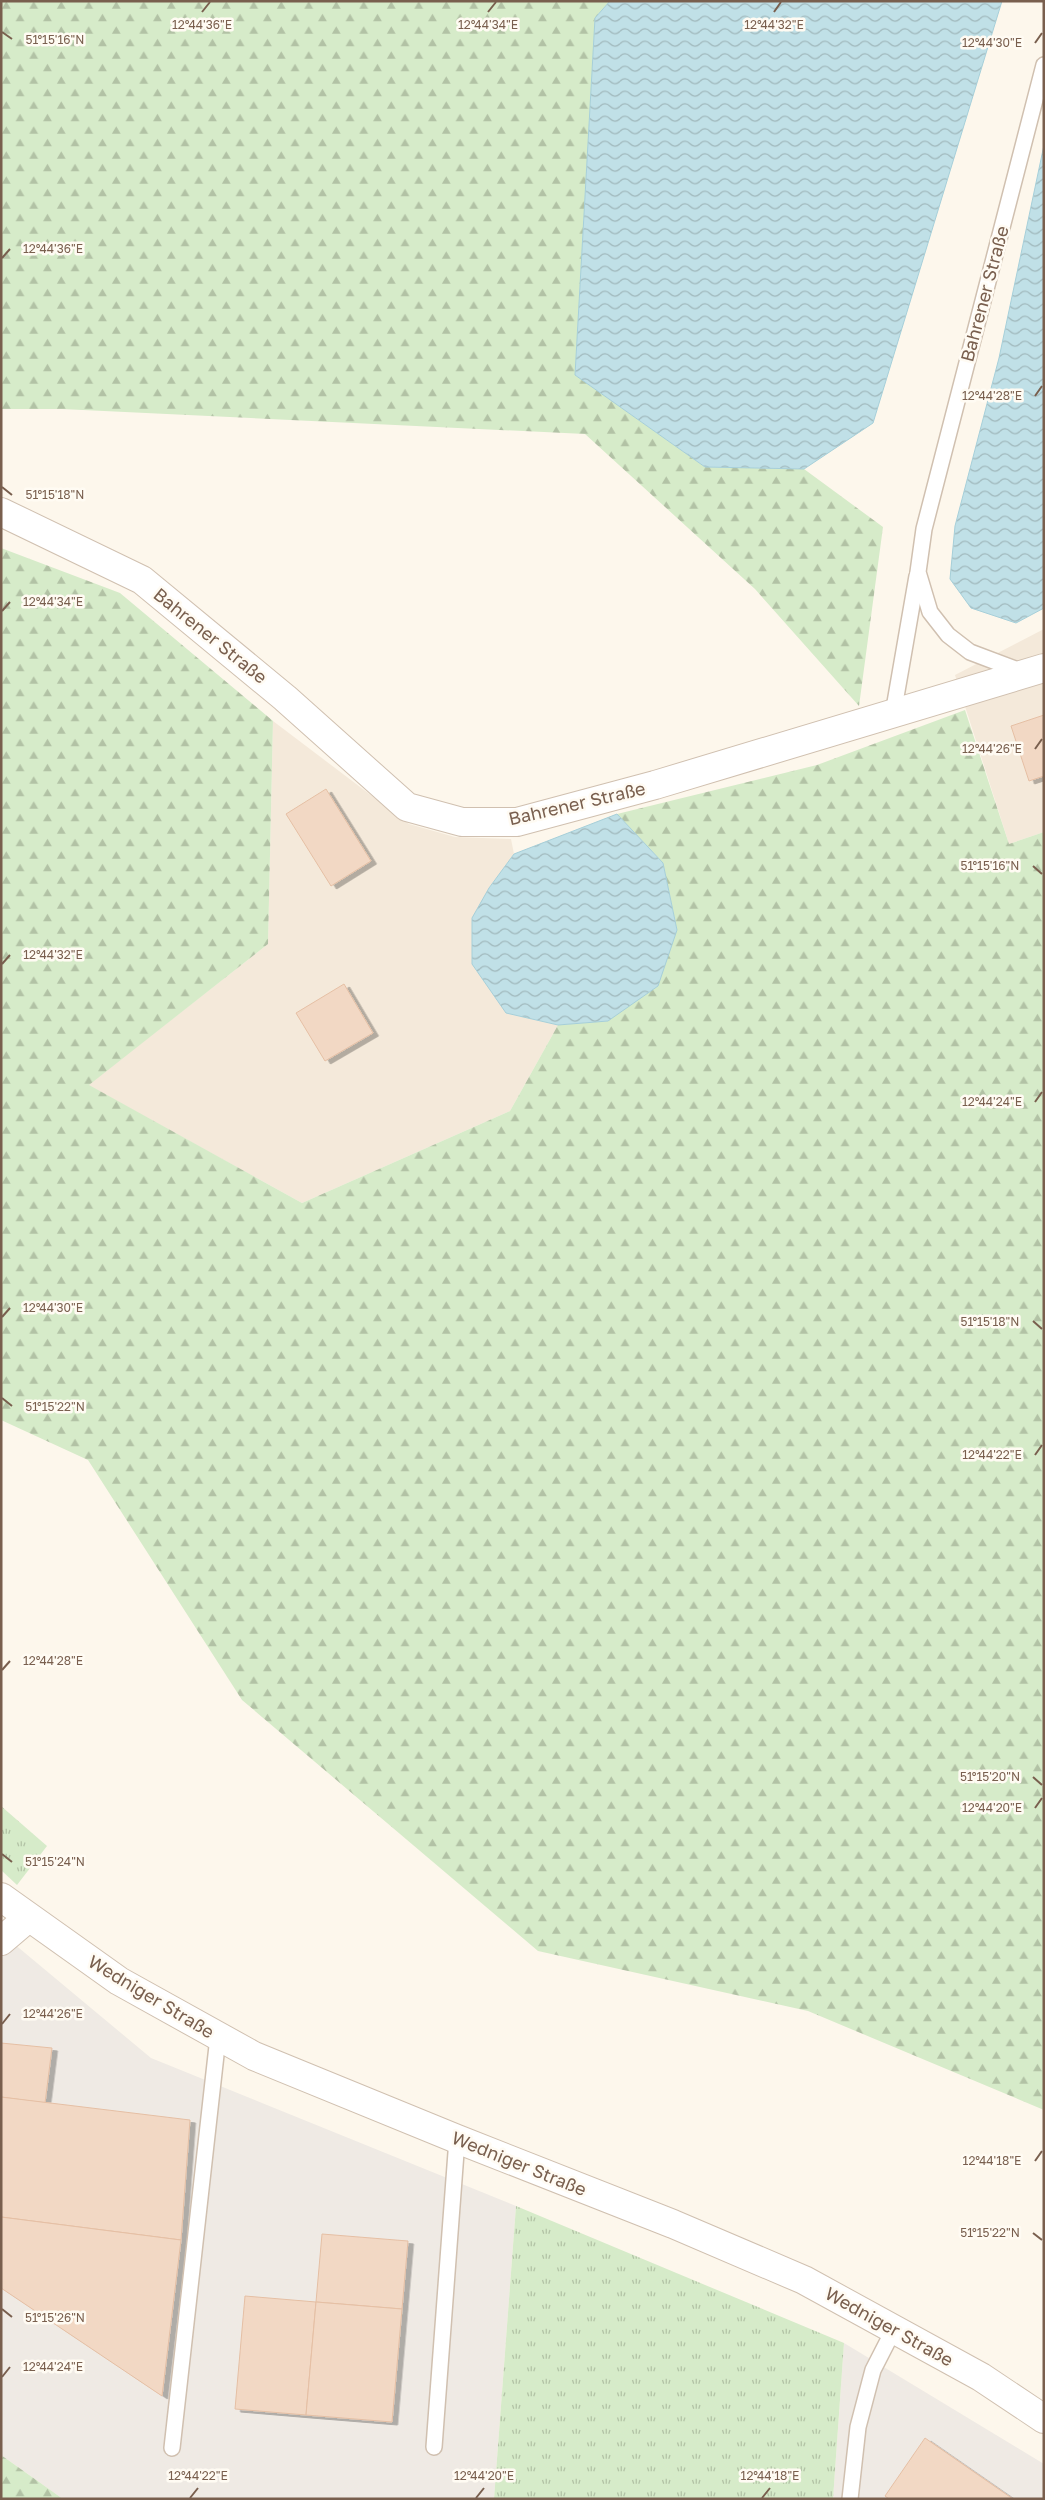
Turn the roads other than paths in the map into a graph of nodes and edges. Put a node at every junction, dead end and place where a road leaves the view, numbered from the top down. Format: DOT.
graph roads {
  1 [pos="1044,65"];
  2 [pos="1,512"];
  3 [pos="918,572"];
  4 [pos="1036,671"];
  5 [pos="893,714"];
  6 [pos="1,1897"];
  7 [pos="28,1918"];
  8 [pos="1,1941"];
  9 [pos="218,2037"];
  10 [pos="457,2139"];
  11 [pos="894,2329"];
  12 [pos="1044,2419"];
  13 [pos="434,2447"];
  14 [pos="172,2448"];
  15 [pos="850,2499"];
  1 -- 3 [label="lane, Bahrener Straße"];
  2 -- 5 [label="street, Bahrener Straße"];
  3 -- 4 [label="lane, Bahrener Straße"];
  3 -- 5 [label="lane"];
  4 -- 5 [label="street, Bahrener Straße"];
  6 -- 7 [label="street, Wedniger Straße"];
  7 -- 8 [label="street"];
  7 -- 9 [label="street, Wedniger Straße"];
  9 -- 10 [label="street, Wedniger Straße"];
  9 -- 14 [label="lane"];
  10 -- 11 [label="street, Wedniger Straße"];
  10 -- 13 [label="lane"];
  11 -- 12 [label="street, Wedniger Straße"];
  11 -- 15 [label="lane"];
}
